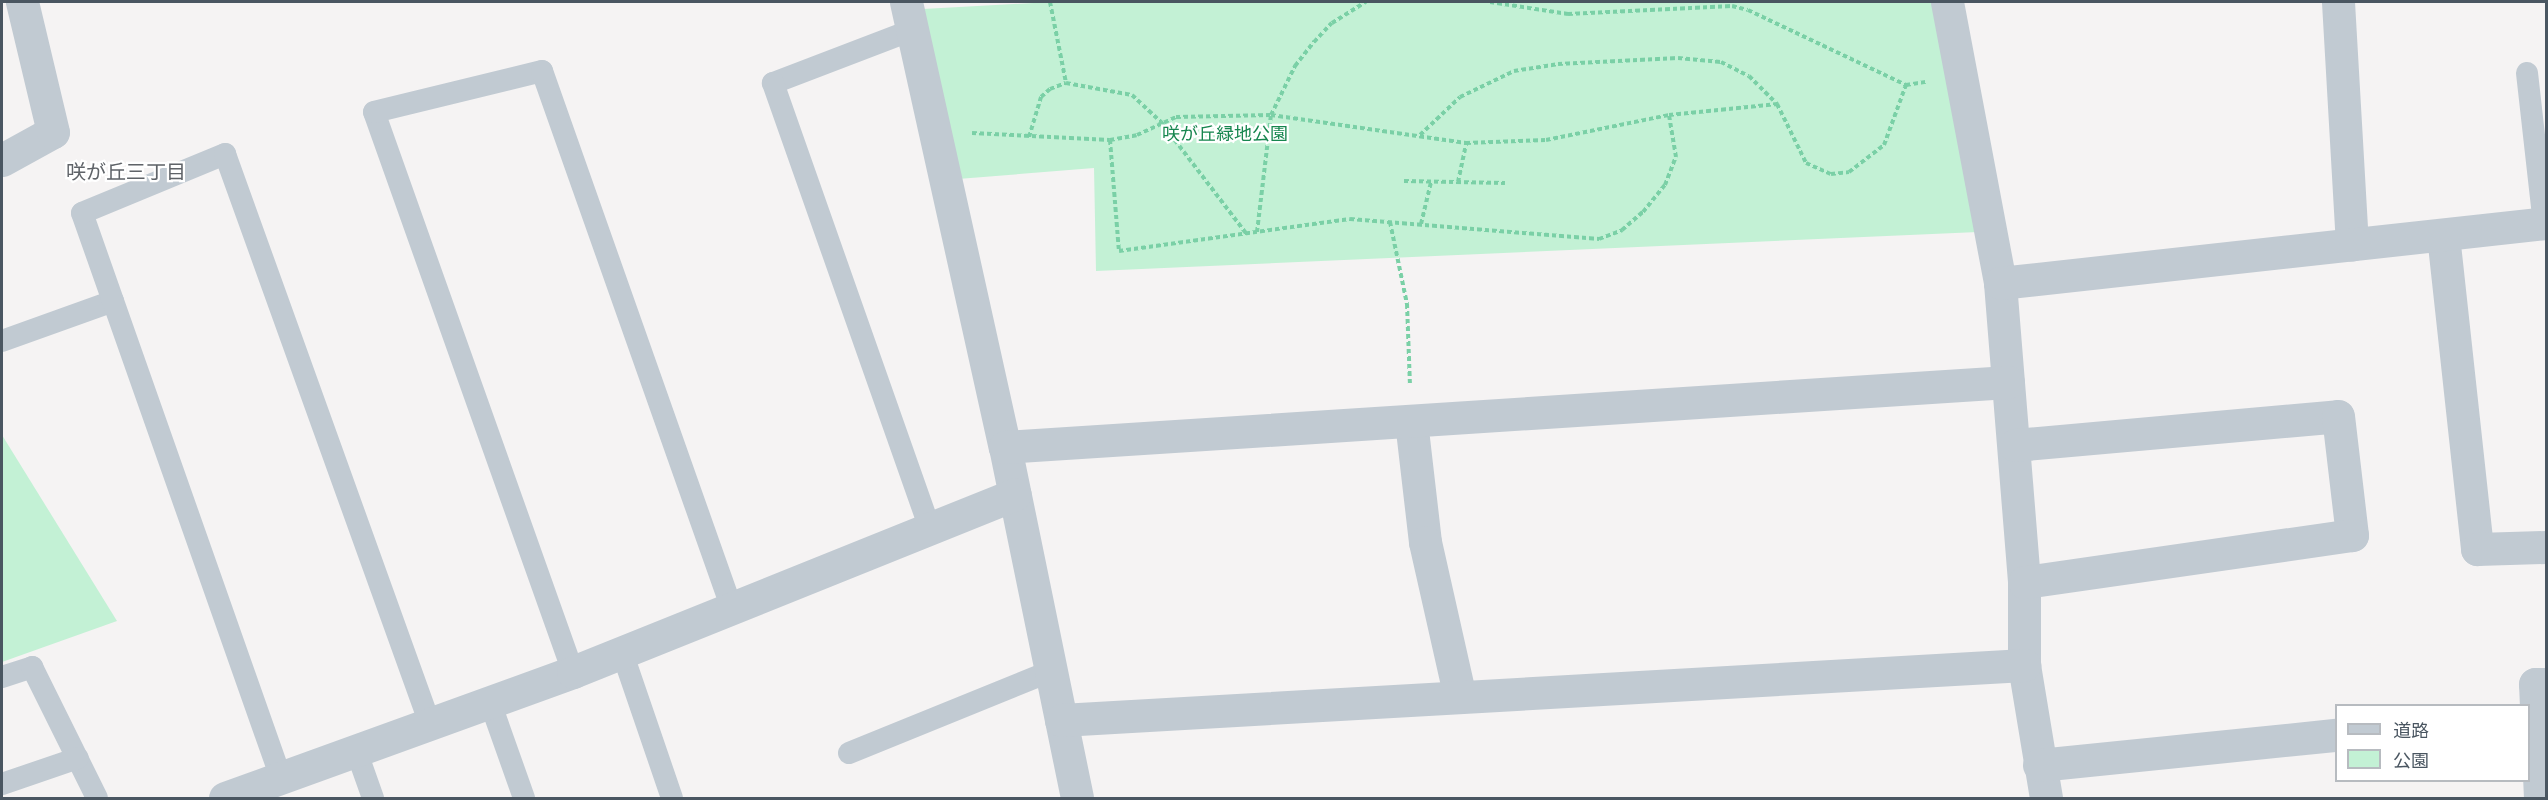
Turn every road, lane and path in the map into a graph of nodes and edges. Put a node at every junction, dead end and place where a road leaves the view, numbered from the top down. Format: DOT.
graph roads {
  1 [pos="22,2"];
  2 [pos="1050,2"];
  3 [pos="1366,2"];
  4 [pos="1490,2"];
  5 [pos="1947,2"];
  6 [pos="2338,2"];
  7 [pos="909,16"];
  8 [pos="1960,72"];
  9 [pos="2527,73"];
  10 [pos="1066,83"];
  11 [pos="1906,85"];
  12 [pos="1777,104"];
  13 [pos="1271,115"];
  14 [pos="1669,115"];
  15 [pos="1161,122"];
  16 [pos="935,130"];
  17 [pos="1420,136"];
  18 [pos="1029,137"];
  19 [pos="1110,140"];
  20 [pos="1466,143"];
  21 [pos="2,160"];
  22 [pos="1404,181"];
  23 [pos="1431,182"];
  24 [pos="1458,182"];
  25 [pos="1504,183"];
  26 [pos="1390,222"];
  27 [pos="1421,224"];
  28 [pos="2545,224"];
  29 [pos="1257,232"];
  30 [pos="1246,233"];
  31 [pos="2443,235"];
  32 [pos="2352,245"];
  33 [pos="2000,283"];
  34 [pos="113,301"];
  35 [pos="2,341"];
  36 [pos="2008,382"];
  37 [pos="1411,421"];
  38 [pos="2015,445"];
  39 [pos="1005,447"];
  40 [pos="1015,494"];
  41 [pos="930,529"];
  42 [pos="2547,547"];
  43 [pos="2025,582"];
  44 [pos="732,609"];
  45 [pos="622,652"];
  46 [pos="2024,665"];
  47 [pos="1051,671"];
  48 [pos="573,672"];
  49 [pos="2,677"];
  50 [pos="1460,697"];
  51 [pos="490,702"];
  52 [pos="2537,705"];
  53 [pos="1061,720"];
  54 [pos="429,724"];
  55 [pos="2335,735"];
  56 [pos="356,750"];
  57 [pos="849,753"];
  58 [pos="78,759"];
  59 [pos="2039,765"];
  60 [pos="281,778"];
  61 [pos="2,784"];
  62 [pos="97,798"];
  63 [pos="225,798"];
  64 [pos="373,798"];
  65 [pos="524,798"];
  66 [pos="672,798"];
  67 [pos="1077,798"];
  68 [pos="2046,798"];
  69 [pos="2540,798"];
  1 -- 21 [label="street"];
  2 -- 10 [label="path"];
  3 -- 13 [label="path"];
  4 -- 11 [label="path"];
  5 -- 8 [label="street"];
  6 -- 32 [label="street"];
  7 -- 16 [label="street"];
  7 -- 41 [label="lane"];
  8 -- 11 [label="path"];
  8 -- 33 [label="street"];
  9 -- 28 [label="lane"];
  10 -- 15 [label="path"];
  10 -- 18 [label="path"];
  11 -- 12 [label="path"];
  12 -- 14 [label="path"];
  12 -- 17 [label="path"];
  13 -- 15 [label="path"];
  13 -- 17 [label="path"];
  13 -- 29 [label="path"];
  14 -- 20 [label="path"];
  14 -- 27 [label="path"];
  15 -- 19 [label="path"];
  15 -- 30 [label="path"];
  16 -- 18 [label="path"];
  16 -- 39 [label="street"];
  17 -- 20 [label="path"];
  18 -- 19 [label="path"];
  19 -- 30 [label="path"];
  20 -- 24 [label="path"];
  22 -- 23 [label="path"];
  23 -- 24 [label="path"];
  23 -- 27 [label="path"];
  24 -- 25 [label="path"];
  26 -- 27 [label="path"];
  26 -- 29 [label="path"];
  26 -- 37 [label="path"];
  28 -- 31 [label="street"];
  29 -- 30 [label="path"];
  31 -- 32 [label="street"];
  31 -- 42 [label="street"];
  32 -- 33 [label="street"];
  33 -- 36 [label="street"];
  34 -- 35 [label="lane"];
  34 -- 54 [label="lane"];
  34 -- 60 [label="lane"];
  36 -- 37 [label="street"];
  36 -- 38 [label="street"];
  37 -- 39 [label="street"];
  37 -- 50 [label="street"];
  38 -- 43 [label="street"];
  38 -- 43 [label="street"];
  39 -- 40 [label="street"];
  40 -- 41 [label="street"];
  40 -- 47 [label="street"];
  41 -- 44 [label="street"];
  43 -- 46 [label="street"];
  44 -- 45 [label="street"];
  44 -- 48 [label="lane"];
  45 -- 48 [label="street"];
  45 -- 66 [label="lane"];
  46 -- 50 [label="street"];
  46 -- 59 [label="street"];
  47 -- 53 [label="street"];
  47 -- 57 [label="lane"];
  48 -- 51 [label="street"];
  49 -- 58 [label="lane"];
  50 -- 53 [label="street"];
  51 -- 54 [label="street"];
  51 -- 65 [label="lane"];
  52 -- 69 [label="street"];
  53 -- 67 [label="street"];
  54 -- 56 [label="street"];
  55 -- 59 [label="street"];
  56 -- 60 [label="street"];
  56 -- 64 [label="lane"];
  58 -- 61 [label="lane"];
  58 -- 62 [label="lane"];
  59 -- 68 [label="street"];
  60 -- 63 [label="street"];
}
